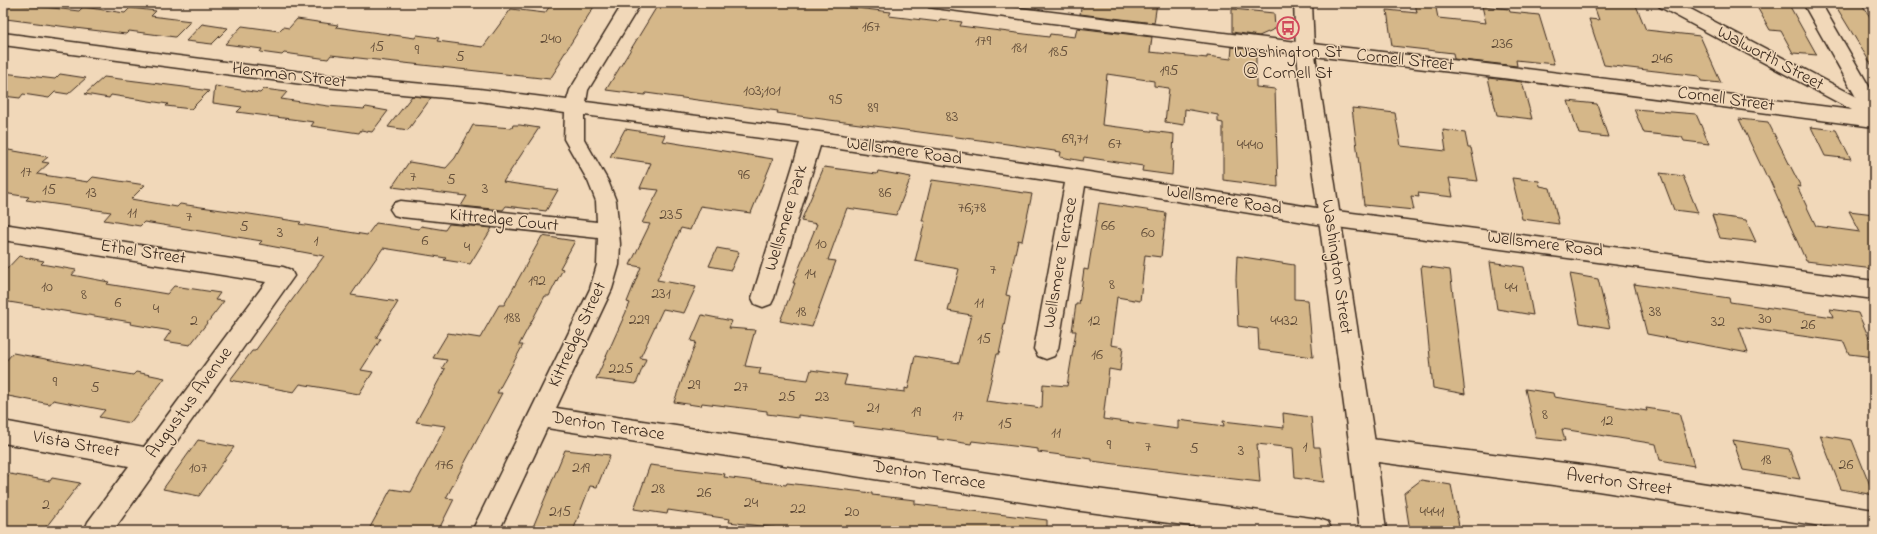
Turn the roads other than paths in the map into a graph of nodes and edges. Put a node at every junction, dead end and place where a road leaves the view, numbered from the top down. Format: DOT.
graph roads {
  1 [pos="632,3"];
  2 [pos="935,3"];
  3 [pos="1303,3"];
  4 [pos="1666,3"];
  5 [pos="1812,3"];
  6 [pos="3,39"];
  7 [pos="1305,50"];
  8 [pos="575,107"];
  9 [pos="1874,107"];
  10 [pos="1874,114"];
  11 [pos="1874,120"];
  12 [pos="812,138"];
  13 [pos="1076,177"];
  14 [pos="401,209"];
  15 [pos="1329,218"];
  16 [pos="608,231"];
  17 [pos="3,232"];
  18 [pos="283,276"];
  19 [pos="1874,290"];
  20 [pos="763,298"];
  21 [pos="1046,348"];
  22 [pos="539,416"];
  23 [pos="3,432"];
  24 [pos="1363,449"];
  25 [pos="150,459"];
  26 [pos="1874,522"];
  27 [pos="97,531"];
  28 [pos="484,531"];
  29 [pos="1319,531"];
  30 [pos="1373,531"];
  1 -- 8 [label="street, Kittredge Street"];
  2 -- 7 [label="street, Cornell Street"];
  3 -- 7 [label="street, Washington Street"];
  4 -- 10 [label="street, Walworth Street"];
  5 -- 9 [label="street"];
  6 -- 8 [label="street, Hemman Street"];
  7 -- 11 [label="street, Cornell Street"];
  7 -- 15 [label="street, Washington Street"];
  8 -- 12 [label="street, Wellsmere Road"];
  8 -- 16 [label="street, Kittredge Street"];
  12 -- 13 [label="street, Wellsmere Road"];
  12 -- 20 [label="street, Wellsmere Park"];
  13 -- 15 [label="street, Wellsmere Road"];
  13 -- 21 [label="street, Wellsmere Terrace"];
  14 -- 16 [label="street, Kittredge Court"];
  15 -- 19 [label="street, Wellsmere Road"];
  15 -- 24 [label="street, Washington Street"];
  16 -- 22 [label="street, Kittredge Street"];
  17 -- 18 [label="street, Ethel Street"];
  18 -- 25 [label="street, Augustus Avenue"];
  22 -- 28 [label="street, Kittredge Street"];
  22 -- 29 [label="street, Denton Terrace"];
  23 -- 25 [label="street, Vista Street"];
  24 -- 26 [label="street, Averton Street"];
  24 -- 30 [label="street, Washington Street"];
  25 -- 27 [label="street, Augustus Avenue"];
}
